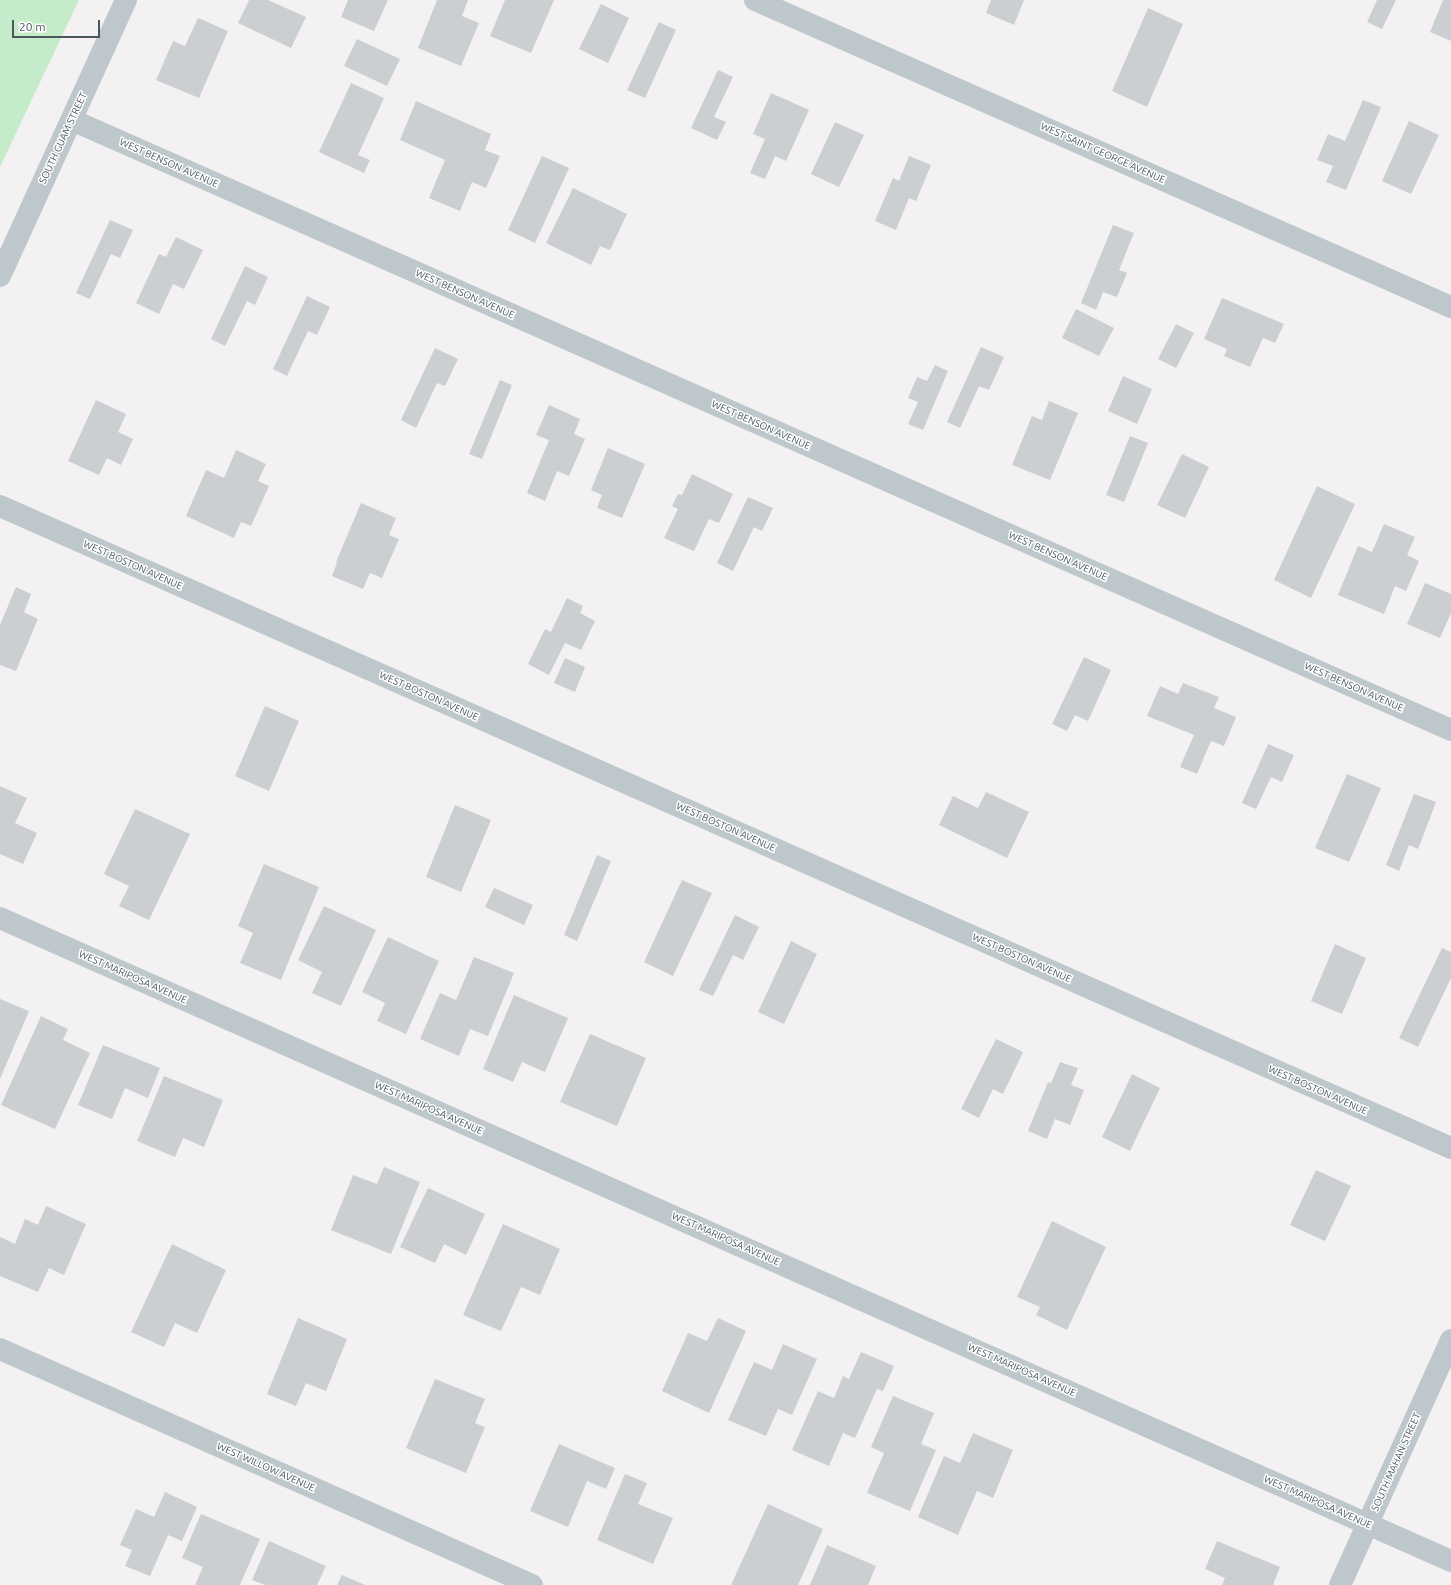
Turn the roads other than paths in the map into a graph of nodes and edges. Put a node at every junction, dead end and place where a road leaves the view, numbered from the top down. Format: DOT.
graph roads {
  1 [pos="126,0"];
  2 [pos="755,0"];
  3 [pos="72,120"];
  4 [pos="0,276"];
  5 [pos="1451,307"];
  6 [pos="0,506"];
  7 [pos="1451,730"];
  8 [pos="0,918"];
  9 [pos="1451,1148"];
  10 [pos="1451,1340"];
  11 [pos="0,1349"];
  12 [pos="1368,1524"];
  13 [pos="1451,1561"];
  14 [pos="532,1585"];
  15 [pos="1340,1585"];
  1 -- 3 [label="street, SOUTH GUAM STREET"];
  2 -- 5 [label="street, WEST SAINT GEORGE AVENUE"];
  3 -- 4 [label="street, SOUTH GUAM STREET"];
  3 -- 7 [label="street, WEST BENSON AVENUE"];
  6 -- 9 [label="street, WEST BOSTON AVENUE"];
  8 -- 12 [label="street, WEST MARIPOSA AVENUE"];
  10 -- 12 [label="street, SOUTH MAHAN STREET"];
  11 -- 14 [label="street, WEST WILLOW AVENUE"];
  12 -- 13 [label="street, WEST MARIPOSA AVENUE"];
  12 -- 15 [label="street, SOUTH MAHAN STREET"];
}
